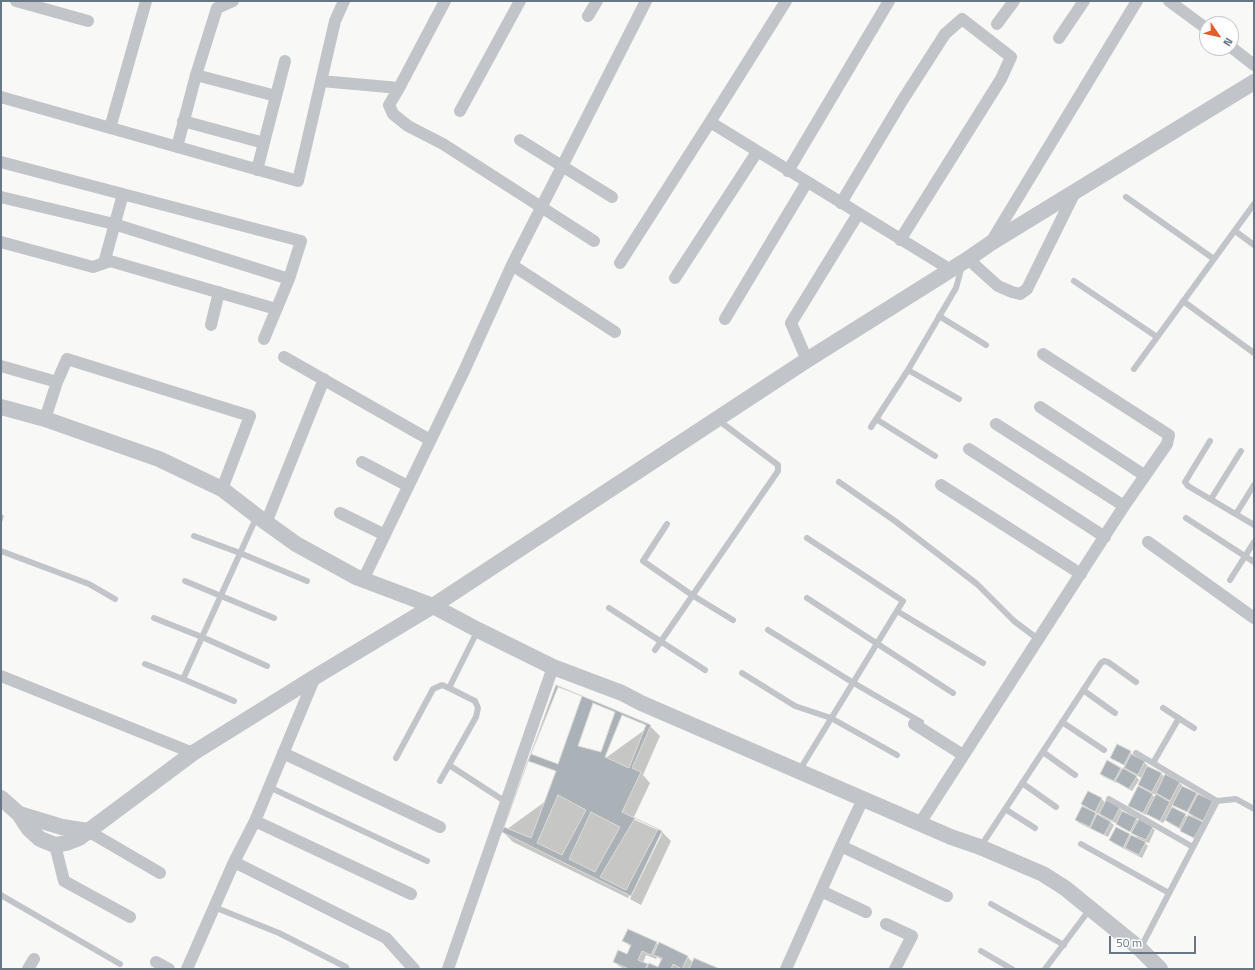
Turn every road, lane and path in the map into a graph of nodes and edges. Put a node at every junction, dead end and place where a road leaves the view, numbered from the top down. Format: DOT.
graph roads {
  1 [pos="16,1"];
  2 [pos="146,1"];
  3 [pos="233,1"];
  4 [pos="344,1"];
  5 [pos="445,1"];
  6 [pos="520,1"];
  7 [pos="597,1"];
  8 [pos="646,1"];
  9 [pos="786,1"];
  10 [pos="889,1"];
  11 [pos="1014,1"];
  12 [pos="1084,1"];
  13 [pos="1137,1"];
  14 [pos="1170,1"];
  15 [pos="588,16"];
  16 [pos="88,21"];
  17 [pos="1199,23"];
  18 [pos="997,24"];
  19 [pos="1059,38"];
  20 [pos="1239,53"];
  21 [pos="285,61"];
  22 [pos="1254,65"];
  23 [pos="196,75"];
  24 [pos="321,81"];
  25 [pos="1254,82"];
  26 [pos="399,88"];
  27 [pos="276,96"];
  28 [pos="1,98"];
  29 [pos="460,112"];
  30 [pos="184,121"];
  31 [pos="710,122"];
  32 [pos="110,128"];
  33 [pos="520,140"];
  34 [pos="264,143"];
  35 [pos="177,147"];
  36 [pos="757,152"];
  37 [pos="1,162"];
  38 [pos="562,166"];
  39 [pos="257,170"];
  40 [pos="788,171"];
  41 [pos="807,182"];
  42 [pos="1075,192"];
  43 [pos="123,194"];
  44 [pos="612,196"];
  45 [pos="1,197"];
  46 [pos="1126,197"];
  47 [pos="841,203"];
  48 [pos="1254,204"];
  49 [pos="541,208"];
  50 [pos="858,214"];
  51 [pos="114,224"];
  52 [pos="1235,231"];
  53 [pos="900,240"];
  54 [pos="594,241"];
  55 [pos="1,242"];
  56 [pos="991,243"];
  57 [pos="1254,245"];
  58 [pos="1214,259"];
  59 [pos="104,263"];
  60 [pos="620,263"];
  61 [pos="961,264"];
  62 [pos="512,265"];
  63 [pos="675,278"];
  64 [pos="288,279"];
  65 [pos="1074,281"];
  66 [pos="219,292"];
  67 [pos="1183,302"];
  68 [pos="276,309"];
  69 [pos="939,316"];
  70 [pos="724,320"];
  71 [pos="211,325"];
  72 [pos="615,332"];
  73 [pos="1157,337"];
  74 [pos="264,339"];
  75 [pos="986,346"];
  76 [pos="1254,353"];
  77 [pos="1043,354"];
  78 [pos="284,357"];
  79 [pos="807,360"];
  80 [pos="1,366"];
  81 [pos="1134,368"];
  82 [pos="908,370"];
  83 [pos="324,379"];
  84 [pos="57,382"];
  85 [pos="959,399"];
  86 [pos="1,407"];
  87 [pos="1040,407"];
  88 [pos="876,418"];
  89 [pos="44,419"];
  90 [pos="717,419"];
  91 [pos="996,424"];
  92 [pos="871,428"];
  93 [pos="430,440"];
  94 [pos="1210,441"];
  95 [pos="968,449"];
  96 [pos="1241,451"];
  97 [pos="935,456"];
  98 [pos="362,462"];
  99 [pos="1144,475"];
  100 [pos="840,482"];
  101 [pos="941,485"];
  102 [pos="408,486"];
  103 [pos="1254,486"];
  104 [pos="222,489"];
  105 [pos="1211,499"];
  106 [pos="1124,506"];
  107 [pos="340,513"];
  108 [pos="1236,514"];
  109 [pos="1186,518"];
  110 [pos="261,520"];
  111 [pos="666,524"];
  112 [pos="1254,525"];
  113 [pos="385,535"];
  114 [pos="194,536"];
  115 [pos="1105,537"];
  116 [pos="807,538"];
  117 [pos="1148,542"];
  118 [pos="1254,542"];
  119 [pos="1,551"];
  120 [pos="240,553"];
  121 [pos="1245,556"];
  122 [pos="1254,562"];
  123 [pos="1081,574"];
  124 [pos="363,580"];
  125 [pos="1230,580"];
  126 [pos="185,581"];
  127 [pos="307,581"];
  128 [pos="692,595"];
  129 [pos="221,596"];
  130 [pos="807,598"];
  131 [pos="115,599"];
  132 [pos="433,606"];
  133 [pos="609,608"];
  134 [pos="897,610"];
  135 [pos="154,618"];
  136 [pos="274,618"];
  137 [pos="1254,618"];
  138 [pos="733,620"];
  139 [pos="478,630"];
  140 [pos="768,630"];
  141 [pos="202,637"];
  142 [pos="1038,639"];
  143 [pos="661,641"];
  144 [pos="877,643"];
  145 [pos="655,650"];
  146 [pos="983,663"];
  147 [pos="145,664"];
  148 [pos="267,666"];
  149 [pos="553,667"];
  150 [pos="705,670"];
  151 [pos="742,673"];
  152 [pos="1,676"];
  153 [pos="315,677"];
  154 [pos="183,679"];
  155 [pos="852,682"];
  156 [pos="1136,682"];
  157 [pos="449,688"];
  158 [pos="1083,690"];
  159 [pos="953,693"];
  160 [pos="234,701"];
  161 [pos="1163,708"];
  162 [pos="1115,713"];
  163 [pos="831,718"];
  164 [pos="1179,718"];
  165 [pos="1062,722"];
  166 [pos="919,724"];
  167 [pos="1194,728"];
  168 [pos="1104,750"];
  169 [pos="1043,752"];
  170 [pos="193,753"];
  171 [pos="284,753"];
  172 [pos="1136,753"];
  173 [pos="897,755"];
  174 [pos="963,755"];
  175 [pos="396,758"];
  176 [pos="1153,763"];
  177 [pos="449,765"];
  178 [pos="799,771"];
  179 [pos="1075,774"];
  180 [pos="440,781"];
  181 [pos="1022,783"];
  182 [pos="269,787"];
  183 [pos="1,798"];
  184 [pos="863,799"];
  185 [pos="1109,799"];
  186 [pos="1217,801"];
  187 [pos="506,802"];
  188 [pos="1056,807"];
  189 [pos="1005,809"];
  190 [pos="1254,809"];
  191 [pos="19,814"];
  192 [pos="255,821"];
  193 [pos="920,823"];
  194 [pos="440,827"];
  195 [pos="1035,828"];
  196 [pos="88,831"];
  197 [pos="1081,844"];
  198 [pos="55,845"];
  199 [pos="841,846"];
  200 [pos="980,847"];
  201 [pos="1193,847"];
  202 [pos="427,861"];
  203 [pos="234,862"];
  204 [pos="160,873"];
  205 [pos="821,891"];
  206 [pos="1169,893"];
  207 [pos="412,894"];
  208 [pos="1,895"];
  209 [pos="947,896"];
  210 [pos="992,904"];
  211 [pos="214,907"];
  212 [pos="1090,909"];
  213 [pos="866,912"];
  214 [pos="130,917"];
  215 [pos="886,924"];
  216 [pos="1064,945"];
  217 [pos="1140,949"];
  218 [pos="981,951"];
  219 [pos="156,962"];
  220 [pos="120,964"];
  221 [pos="169,969"];
  222 [pos="187,969"];
  223 [pos="347,969"];
  224 [pos="414,969"];
  225 [pos="448,969"];
  226 [pos="786,969"];
  227 [pos="895,969"];
  228 [pos="1012,969"];
  229 [pos="1046,969"];
  230 [pos="1160,969"];
  1 -- 16 [label="street"];
  2 -- 32 [label="street"];
  3 -- 23 [label="street"];
  4 -- 24 [label="street"];
  5 -- 26 [label="street"];
  6 -- 29 [label="street"];
  7 -- 15 [label="street"];
  8 -- 38 [label="street"];
  9 -- 31 [label="street"];
  10 -- 40 [label="street"];
  11 -- 18 [label="street"];
  12 -- 19 [label="street"];
  13 -- 56 [label="street"];
  14 -- 17 [label="street"];
  20 -- 22 [label="street"];
  21 -- 27 [label="street"];
  23 -- 27 [label="street"];
  23 -- 30 [label="street"];
  24 -- 26 [label="street"];
  24 -- 39 [label="street"];
  25 -- 42 [label="street"];
  26 -- 49 [label="street"];
  27 -- 34 [label="street"];
  28 -- 32 [label="street"];
  30 -- 34 [label="street"];
  30 -- 35 [label="street"];
  31 -- 36 [label="street"];
  31 -- 60 [label="street"];
  32 -- 35 [label="street"];
  33 -- 38 [label="street"];
  34 -- 39 [label="street"];
  35 -- 39 [label="street"];
  36 -- 40 [label="street"];
  36 -- 63 [label="street"];
  37 -- 43 [label="street"];
  38 -- 44 [label="street"];
  38 -- 49 [label="street"];
  40 -- 41 [label="street"];
  41 -- 47 [label="street"];
  41 -- 70 [label="street"];
  42 -- 56 [label="street"];
  42 -- 61 [label="street"];
  43 -- 51 [label="street"];
  43 -- 64 [label="street"];
  45 -- 51 [label="street"];
  46 -- 58 [label="lane"];
  47 -- 50 [label="street"];
  47 -- 53 [label="street"];
  48 -- 52 [label="lane"];
  49 -- 54 [label="street"];
  49 -- 62 [label="street"];
  50 -- 53 [label="street"];
  50 -- 79 [label="street"];
  51 -- 59 [label="street"];
  51 -- 64 [label="street"];
  52 -- 57 [label="lane"];
  52 -- 58 [label="lane"];
  53 -- 61 [label="street"];
  55 -- 59 [label="street"];
  56 -- 61 [label="street"];
  58 -- 67 [label="lane"];
  59 -- 66 [label="street"];
  61 -- 69 [label="lane"];
  61 -- 79 [label="street"];
  62 -- 72 [label="street"];
  62 -- 93 [label="street"];
  64 -- 68 [label="street"];
  65 -- 73 [label="lane"];
  66 -- 68 [label="street"];
  66 -- 71 [label="street"];
  67 -- 73 [label="lane"];
  67 -- 76 [label="lane"];
  68 -- 74 [label="street"];
  69 -- 75 [label="lane"];
  69 -- 82 [label="lane"];
  73 -- 81 [label="lane"];
  77 -- 99 [label="street"];
  78 -- 83 [label="street"];
  79 -- 90 [label="street"];
  80 -- 84 [label="street"];
  82 -- 85 [label="lane"];
  82 -- 88 [label="lane"];
  83 -- 93 [label="street"];
  83 -- 110 [label="street"];
  84 -- 89 [label="street"];
  84 -- 104 [label="street"];
  86 -- 89 [label="street"];
  87 -- 99 [label="street"];
  88 -- 92 [label="lane"];
  88 -- 97 [label="lane"];
  89 -- 104 [label="street"];
  90 -- 128 [label="lane"];
  90 -- 132 [label="street"];
  91 -- 106 [label="street"];
  93 -- 102 [label="street"];
  94 -- 105 [label="lane"];
  95 -- 115 [label="street"];
  96 -- 105 [label="lane"];
  98 -- 102 [label="street"];
  99 -- 106 [label="street"];
  100 -- 142 [label="lane"];
  101 -- 123 [label="street"];
  102 -- 113 [label="street"];
  103 -- 108 [label="lane"];
  104 -- 110 [label="street"];
  105 -- 108 [label="lane"];
  106 -- 115 [label="street"];
  107 -- 113 [label="street"];
  108 -- 112 [label="lane"];
  109 -- 121 [label="lane"];
  110 -- 120 [label="lane"];
  110 -- 124 [label="street"];
  111 -- 128 [label="lane"];
  113 -- 124 [label="street"];
  114 -- 120 [label="lane"];
  115 -- 123 [label="street"];
  116 -- 134 [label="lane"];
  117 -- 137 [label="street"];
  118 -- 121 [label="lane"];
  119 -- 131 [label="lane"];
  120 -- 127 [label="lane"];
  120 -- 129 [label="lane"];
  121 -- 122 [label="lane"];
  121 -- 125 [label="lane"];
  123 -- 142 [label="street"];
  124 -- 132 [label="street"];
  126 -- 129 [label="lane"];
  128 -- 138 [label="lane"];
  128 -- 143 [label="lane"];
  129 -- 136 [label="lane"];
  129 -- 141 [label="lane"];
  130 -- 144 [label="lane"];
  132 -- 139 [label="street"];
  132 -- 153 [label="street"];
  133 -- 143 [label="lane"];
  134 -- 144 [label="lane"];
  134 -- 146 [label="lane"];
  135 -- 141 [label="lane"];
  139 -- 149 [label="street"];
  139 -- 157 [label="lane"];
  140 -- 155 [label="lane"];
  141 -- 148 [label="lane"];
  141 -- 154 [label="lane"];
  142 -- 174 [label="street"];
  143 -- 145 [label="lane"];
  143 -- 150 [label="lane"];
  144 -- 155 [label="lane"];
  144 -- 159 [label="lane"];
  147 -- 154 [label="lane"];
  149 -- 178 [label="street"];
  149 -- 187 [label="street"];
  151 -- 163 [label="lane"];
  152 -- 170 [label="street"];
  153 -- 170 [label="street"];
  153 -- 171 [label="street"];
  154 -- 160 [label="lane"];
  155 -- 163 [label="lane"];
  155 -- 166 [label="lane"];
  156 -- 158 [label="lane"];
  157 -- 175 [label="lane"];
  157 -- 177 [label="lane"];
  158 -- 162 [label="lane"];
  158 -- 165 [label="lane"];
  161 -- 164 [label="lane"];
  163 -- 173 [label="lane"];
  163 -- 178 [label="lane"];
  164 -- 167 [label="lane"];
  164 -- 176 [label="lane"];
  165 -- 168 [label="lane"];
  165 -- 169 [label="lane"];
  166 -- 174 [label="street"];
  169 -- 179 [label="lane"];
  169 -- 181 [label="lane"];
  170 -- 196 [label="street"];
  171 -- 182 [label="street"];
  171 -- 194 [label="street"];
  172 -- 176 [label="lane"];
  174 -- 193 [label="street"];
  176 -- 186 [label="lane"];
  177 -- 180 [label="lane"];
  177 -- 187 [label="lane"];
  178 -- 184 [label="street"];
  181 -- 188 [label="lane"];
  181 -- 189 [label="lane"];
  182 -- 192 [label="street"];
  182 -- 202 [label="lane"];
  183 -- 191 [label="street"];
  184 -- 193 [label="street"];
  184 -- 199 [label="street"];
  185 -- 201 [label="lane"];
  186 -- 190 [label="lane"];
  186 -- 201 [label="lane"];
  187 -- 225 [label="street"];
  189 -- 195 [label="lane"];
  189 -- 200 [label="lane"];
  191 -- 196 [label="street"];
  191 -- 198 [label="street"];
  192 -- 203 [label="street"];
  192 -- 207 [label="street"];
  193 -- 200 [label="street"];
  196 -- 198 [label="street"];
  196 -- 204 [label="street"];
  197 -- 206 [label="lane"];
  198 -- 214 [label="street"];
  199 -- 205 [label="street"];
  199 -- 209 [label="street"];
  200 -- 212 [label="street"];
  201 -- 206 [label="lane"];
  203 -- 211 [label="street"];
  203 -- 224 [label="street"];
  205 -- 213 [label="street"];
  205 -- 226 [label="street"];
  206 -- 217 [label="lane"];
  208 -- 220 [label="lane"];
  210 -- 216 [label="lane"];
  211 -- 222 [label="street"];
  211 -- 223 [label="lane"];
  212 -- 216 [label="lane"];
  212 -- 217 [label="street"];
  215 -- 227 [label="street"];
  216 -- 229 [label="lane"];
  217 -- 230 [label="street"];
  218 -- 228 [label="lane"];
  219 -- 221 [label="street"];
}
